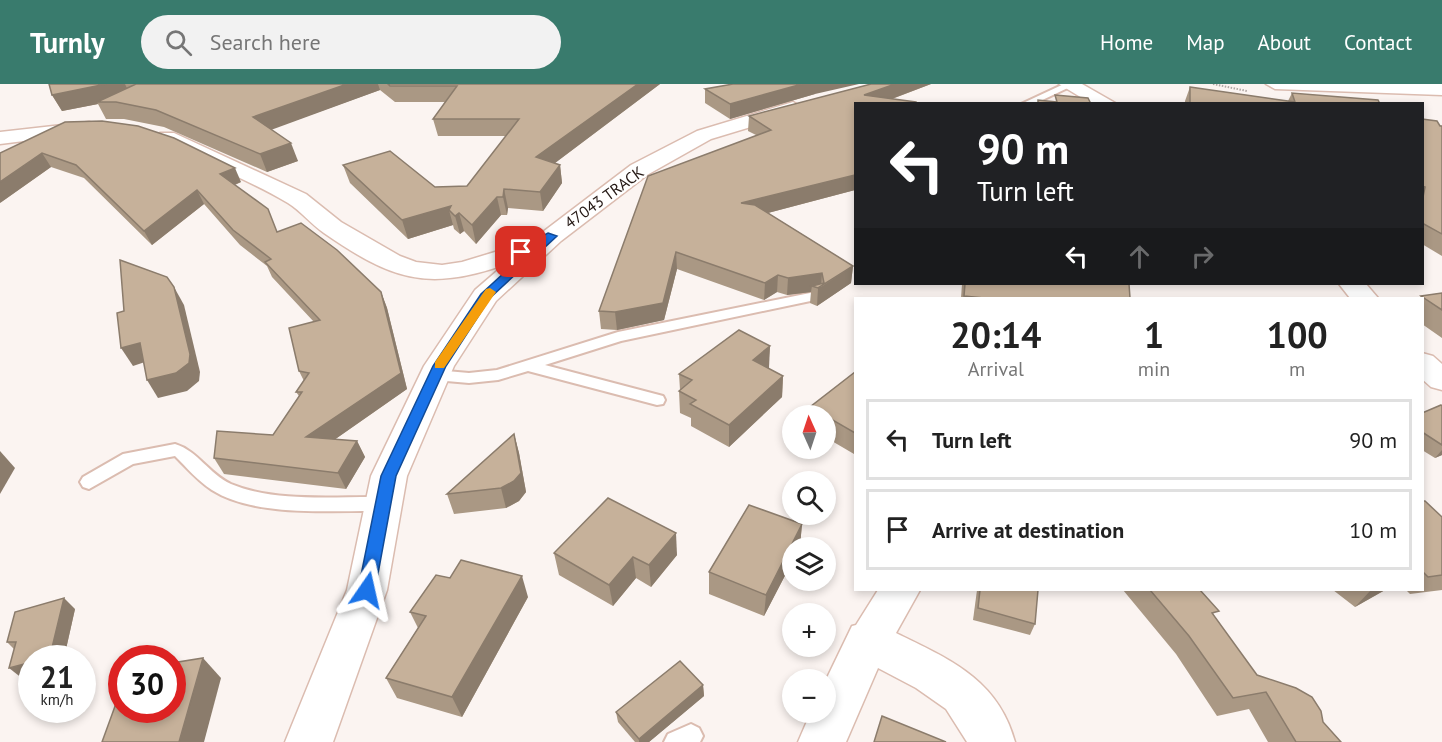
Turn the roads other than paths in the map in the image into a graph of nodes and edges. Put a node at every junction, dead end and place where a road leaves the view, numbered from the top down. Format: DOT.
graph roads {
  1 [pos="1069,84"];
  2 [pos="1275,84"];
  3 [pos="1442,89"];
  4 [pos="823,100"];
  5 [pos="1029,102"];
  6 [pos="1104,102"];
  7 [pos="112,128"];
  8 [pos="148,132"];
  9 [pos="0,138"];
  10 [pos="552,236"];
  11 [pos="1353,285"];
  12 [pos="815,296"];
  13 [pos="1363,297"];
  14 [pos="527,365"];
  15 [pos="1424,365"];
  16 [pos="435,375"];
  17 [pos="1442,380"];
  18 [pos="657,400"];
  19 [pos="89,482"];
  20 [pos="384,504"];
  21 [pos="899,591"];
  22 [pos="867,640"];
  23 [pos="309,742"];
  24 [pos="822,742"];
  25 [pos="991,742"];
  1 -- 5 [label="lane"];
  1 -- 6 [label="street"];
  2 -- 3 [label="street"];
  4 -- 10 [label="street, 47043 TRACK"];
  7 -- 9 [label="street"];
  8 -- 10 [label="street"];
  10 -- 16 [label="street, 47043 TRACK"];
  11 -- 13 [label="street"];
  12 -- 14 [label="lane"];
  14 -- 16 [label="lane"];
  14 -- 18 [label="lane"];
  15 -- 17 [label="street"];
  16 -- 20 [label="street, 47043 TRACK"];
  19 -- 20 [label="lane"];
  20 -- 23 [label="street, 47043 TRACK"];
  21 -- 22 [label="street"];
  22 -- 24 [label="street"];
  22 -- 25 [label="street"];
}
